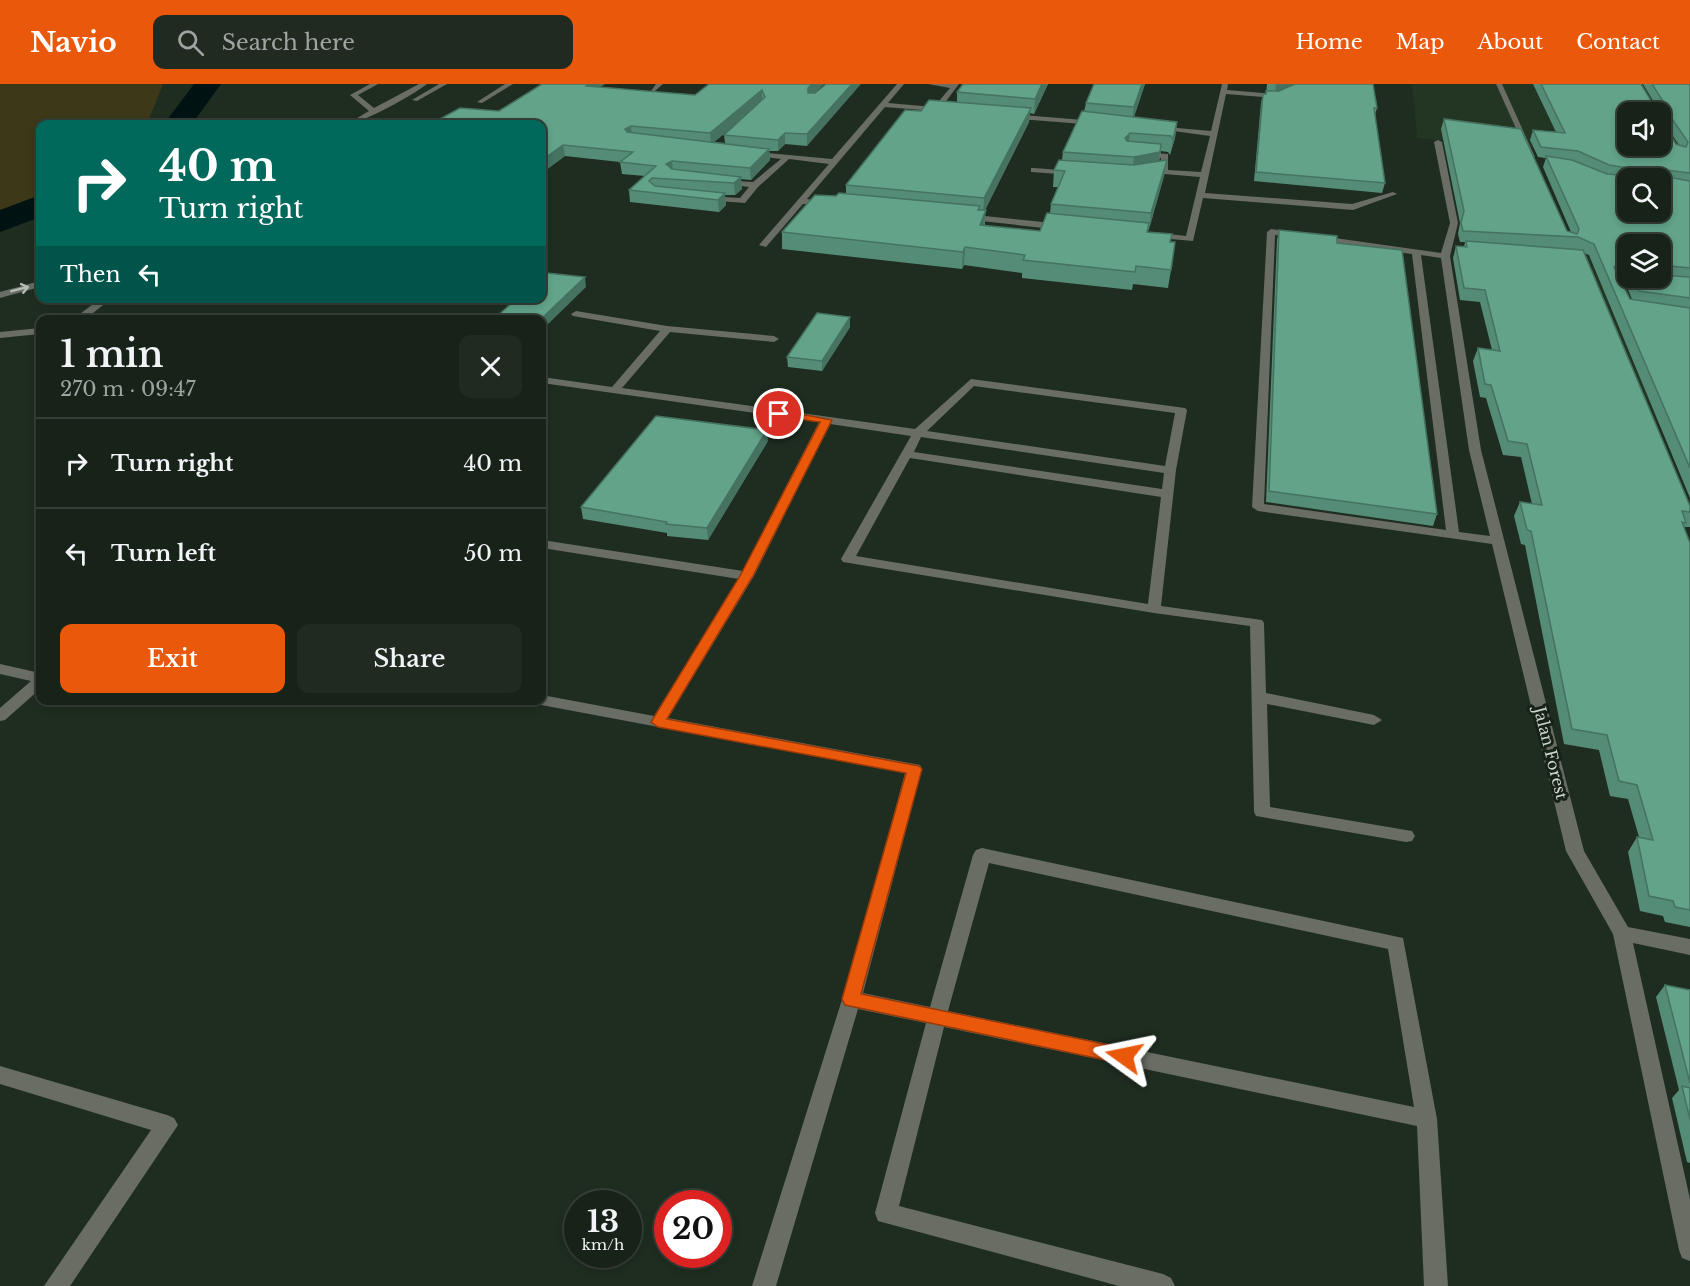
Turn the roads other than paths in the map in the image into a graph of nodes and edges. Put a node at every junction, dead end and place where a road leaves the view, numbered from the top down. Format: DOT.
graph roads {
  1 [pos="375,84"];
  2 [pos="424,84"];
  3 [pos="444,84"];
  4 [pos="510,84"];
  5 [pos="660,84"];
  6 [pos="901,84"];
  7 [pos="931,84"];
  8 [pos="1304,84"];
  9 [pos="1499,84"];
  10 [pos="955,85"];
  11 [pos="1225,88"];
  12 [pos="653,90"];
  13 [pos="480,102"];
  14 [pos="883,105"];
  15 [pos="403,107"];
  16 [pos="936,109"];
  17 [pos="947,110"];
  18 [pos="374,112"];
  19 [pos="1005,115"];
  20 [pos="358,120"];
  21 [pos="1110,124"];
  22 [pos="1144,128"];
  23 [pos="1214,134"];
  24 [pos="1438,142"];
  25 [pos="734,152"];
  26 [pos="1128,153"];
  27 [pos="787,157"];
  28 [pos="1538,161"];
  29 [pos="835,162"];
  30 [pos="1034,170"];
  31 [pos="1164,172"];
  32 [pos="1088,174"];
  33 [pos="1205,175"];
  34 [pos="1132,177"];
  35 [pos="708,181"];
  36 [pos="755,185"];
  37 [pos="1393,194"];
  38 [pos="1201,195"];
  39 [pos="699,198"];
  40 [pos="802,201"];
  41 [pos="837,204"];
  42 [pos="955,216"];
  43 [pos="1073,228"];
  44 [pos="1143,235"];
  45 [pos="763,245"];
  46 [pos="1451,250"];
  47 [pos="1416,252"];
  48 [pos="36,285"];
  49 [pos="1690,285"];
  50 [pos="0,295"];
  51 [pos="101,303"];
  52 [pos="1628,307"];
  53 [pos="88,315"];
  54 [pos="576,315"];
  55 [pos="667,329"];
  56 [pos="36,331"];
  57 [pos="0,334"];
  58 [pos="774,339"];
  59 [pos="546,381"];
  60 [pos="615,390"];
  61 [pos="826,420"];
  62 [pos="918,433"];
  63 [pos="906,454"];
  64 [pos="1170,470"];
  65 [pos="1168,494"];
  66 [pos="1453,535"];
  67 [pos="1498,541"];
  68 [pos="546,545"];
  69 [pos="747,576"];
  70 [pos="1154,609"];
  71 [pos="0,669"];
  72 [pos="36,678"];
  73 [pos="36,683"];
  74 [pos="1259,697"];
  75 [pos="546,701"];
  76 [pos="0,716"];
  77 [pos="1374,720"];
  78 [pos="658,722"];
  79 [pos="1406,836"];
  80 [pos="1622,933"];
  81 [pos="1690,947"];
  82 [pos="851,999"];
  83 [pos="937,1017"];
  84 [pos="2,1079"];
  85 [pos="1427,1119"];
  86 [pos="1690,1250"];
  87 [pos="767,1284"];
  88 [pos="56,1286"];
  89 [pos="1163,1286"];
  90 [pos="1436,1286"];
  1 -- 18 [label="street"];
  2 -- 18 [label="street"];
  3 -- 15 [label="street"];
  4 -- 13 [label="street"];
  5 -- 12 [label="street"];
  6 -- 14 [label="street"];
  7 -- 10 [label="street"];
  8 -- 11 [label="street"];
  9 -- 28 [label="street"];
  10 -- 16 [label="street"];
  11 -- 23 [label="street"];
  14 -- 16 [label="street"];
  14 -- 29 [label="street"];
  16 -- 17 [label="street"];
  18 -- 20 [label="street"];
  19 -- 21 [label="street"];
  22 -- 23 [label="street"];
  23 -- 33 [label="street"];
  24 -- 46 [label="street, Jalan Forest"];
  25 -- 27 [label="street"];
  26 -- 31 [label="street"];
  27 -- 29 [label="street"];
  27 -- 36 [label="street"];
  29 -- 40 [label="street"];
  30 -- 32 [label="street"];
  31 -- 33 [label="street"];
  31 -- 34 [label="street"];
  33 -- 38 [label="street"];
  35 -- 36 [label="street"];
  36 -- 39 [label="street"];
  37 -- 38 [label="street"];
  38 -- 44 [label="street"];
  40 -- 41 [label="street"];
  40 -- 45 [label="street"];
  42 -- 43 [label="street"];
  46 -- 47 [label="street"];
  46 -- 67 [label="street, Jalan Forest"];
  47 -- 66 [label="street"];
  47 -- 66 [label="street"];
  50 -- 48 [label="street, one-way"];
  49 -- 52 [label="street"];
  51 -- 53 [label="street"];
  54 -- 55 [label="street"];
  55 -- 58 [label="street"];
  55 -- 60 [label="street"];
  56 -- 57 [label="street"];
  59 -- 60 [label="street"];
  60 -- 61 [label="street"];
  61 -- 62 [label="street"];
  61 -- 69 [label="street"];
  62 -- 63 [label="street"];
  62 -- 64 [label="street"];
  62 -- 64 [label="street"];
  63 -- 65 [label="street"];
  63 -- 70 [label="street"];
  64 -- 65 [label="street"];
  65 -- 70 [label="street"];
  66 -- 67 [label="street"];
  67 -- 80 [label="street, Jalan Forest"];
  68 -- 69 [label="street"];
  69 -- 78 [label="street"];
  70 -- 74 [label="street"];
  71 -- 72 [label="street"];
  73 -- 76 [label="street"];
  74 -- 77 [label="street"];
  74 -- 79 [label="street"];
  75 -- 78 [label="street"];
  78 -- 82 [label="street"];
  80 -- 81 [label="street"];
  80 -- 86 [label="street, Jalan Forest"];
  82 -- 83 [label="street"];
  82 -- 87 [label="street"];
  83 -- 85 [label="street"];
  83 -- 85 [label="street"];
  83 -- 89 [label="street"];
  84 -- 88 [label="street"];
  85 -- 90 [label="street"];
}
